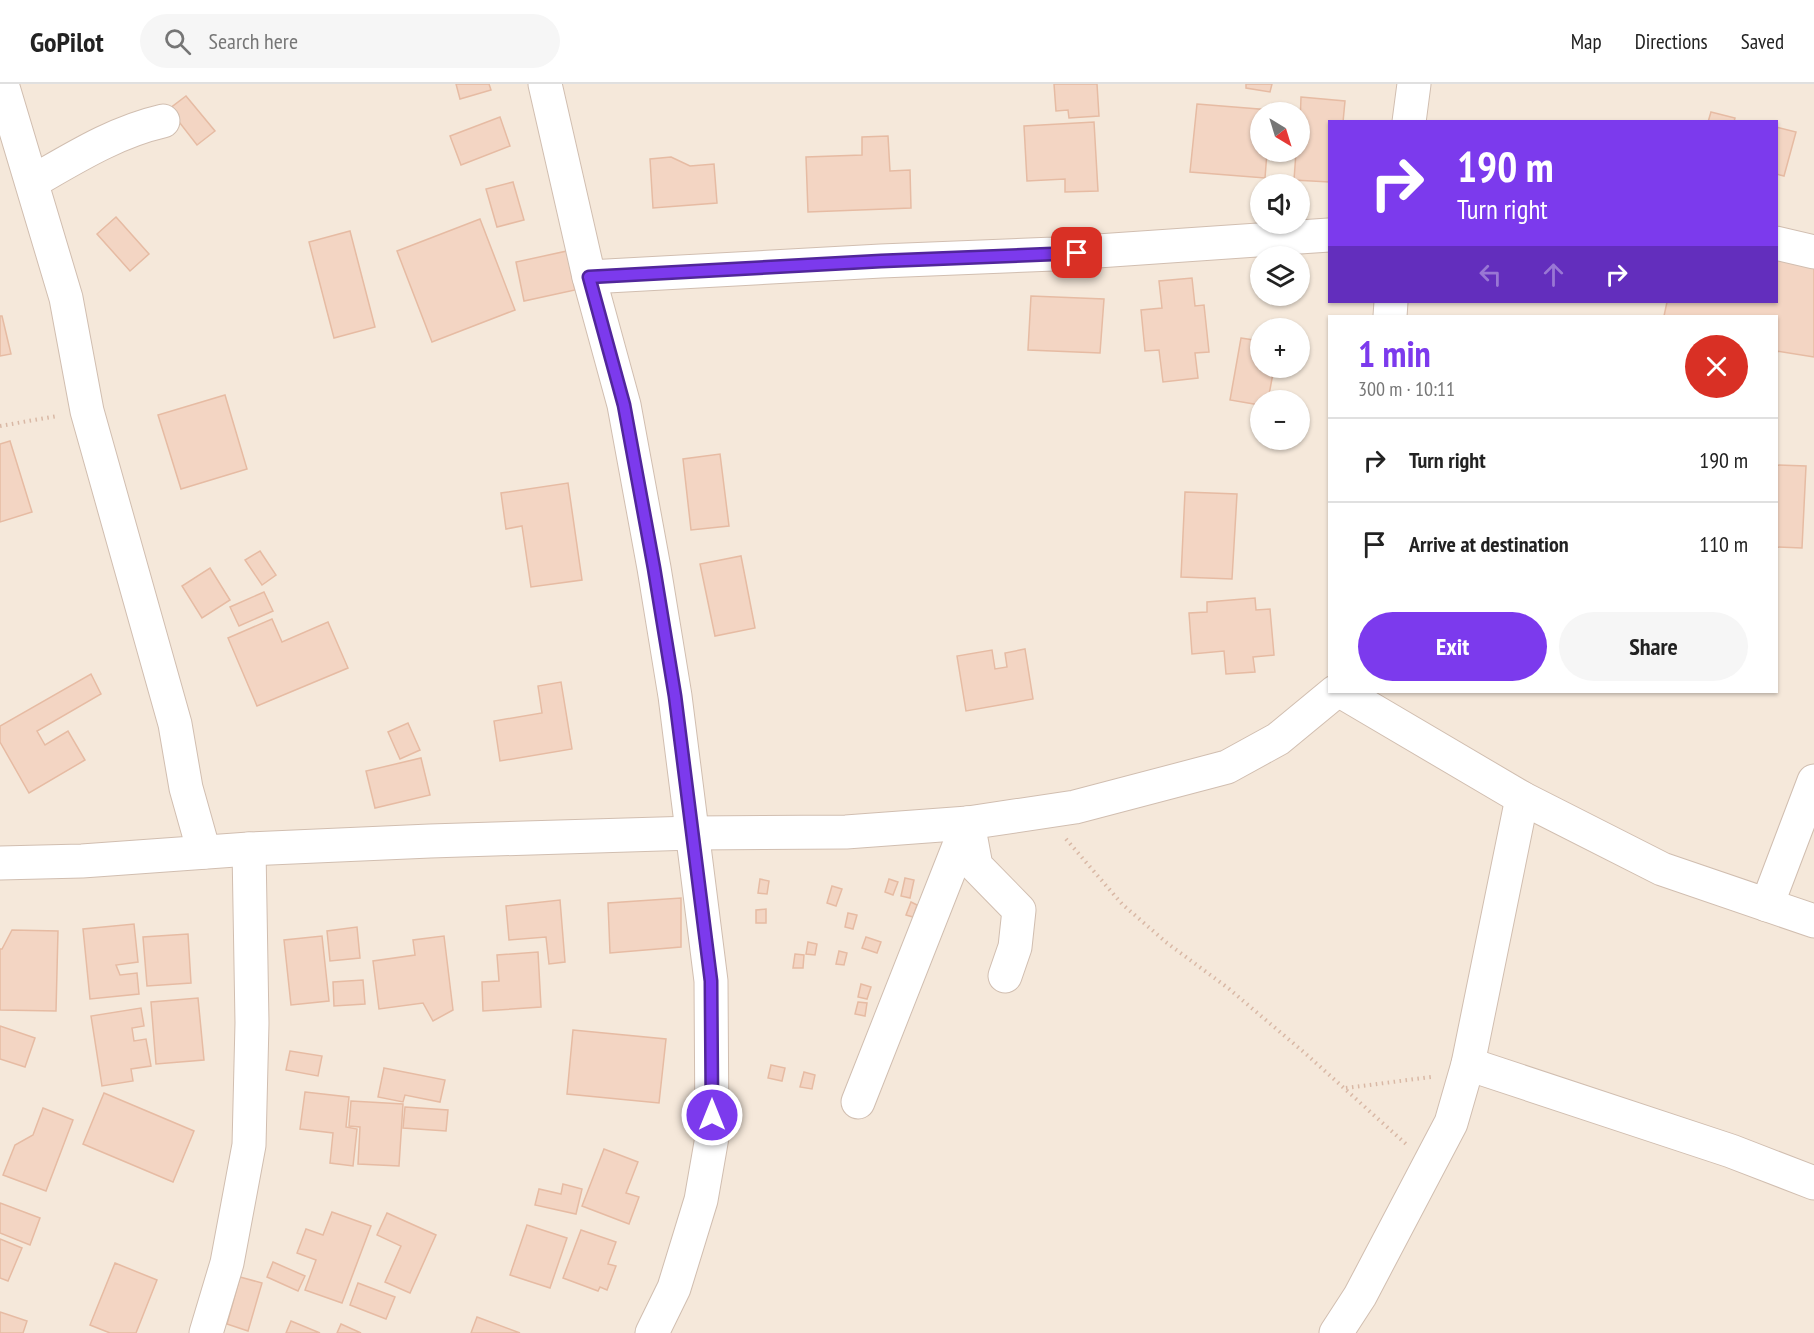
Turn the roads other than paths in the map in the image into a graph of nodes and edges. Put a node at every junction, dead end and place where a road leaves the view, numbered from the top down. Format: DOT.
graph roads {
  1 [pos="2,84"];
  2 [pos="545,84"];
  3 [pos="1414,84"];
  4 [pos="1409,120"];
  5 [pos="163,121"];
  6 [pos="32,182"];
  7 [pos="1328,235"];
  8 [pos="1778,243"];
  9 [pos="1814,252"];
  10 [pos="589,277"];
  11 [pos="1334,693"];
  12 [pos="1344,693"];
  13 [pos="1814,781"];
  14 [pos="1522,798"];
  15 [pos="968,823"];
  16 [pos="693,833"];
  17 [pos="249,849"];
  18 [pos="204,852"];
  19 [pos="0,863"];
  20 [pos="1767,905"];
  21 [pos="1814,921"];
  22 [pos="1005,976"];
  23 [pos="1466,1070"];
  24 [pos="858,1102"];
  25 [pos="1814,1183"];
  26 [pos="206,1333"];
  27 [pos="652,1333"];
  28 [pos="1336,1333"];
  1 -- 6 [label="street"];
  2 -- 10 [label="street"];
  3 -- 4 [label="street"];
  5 -- 6 [label="street"];
  6 -- 18 [label="street"];
  7 -- 10 [label="street"];
  8 -- 9 [label="street"];
  10 -- 16 [label="street"];
  11 -- 15 [label="street"];
  12 -- 14 [label="street"];
  13 -- 20 [label="street"];
  14 -- 20 [label="street"];
  14 -- 23 [label="street"];
  15 -- 16 [label="street"];
  15 -- 22 [label="street"];
  15 -- 24 [label="street"];
  16 -- 17 [label="street"];
  16 -- 27 [label="street"];
  17 -- 18 [label="street"];
  17 -- 26 [label="street"];
  18 -- 19 [label="street"];
  20 -- 21 [label="street"];
  23 -- 25 [label="street"];
  23 -- 28 [label="street"];
}
